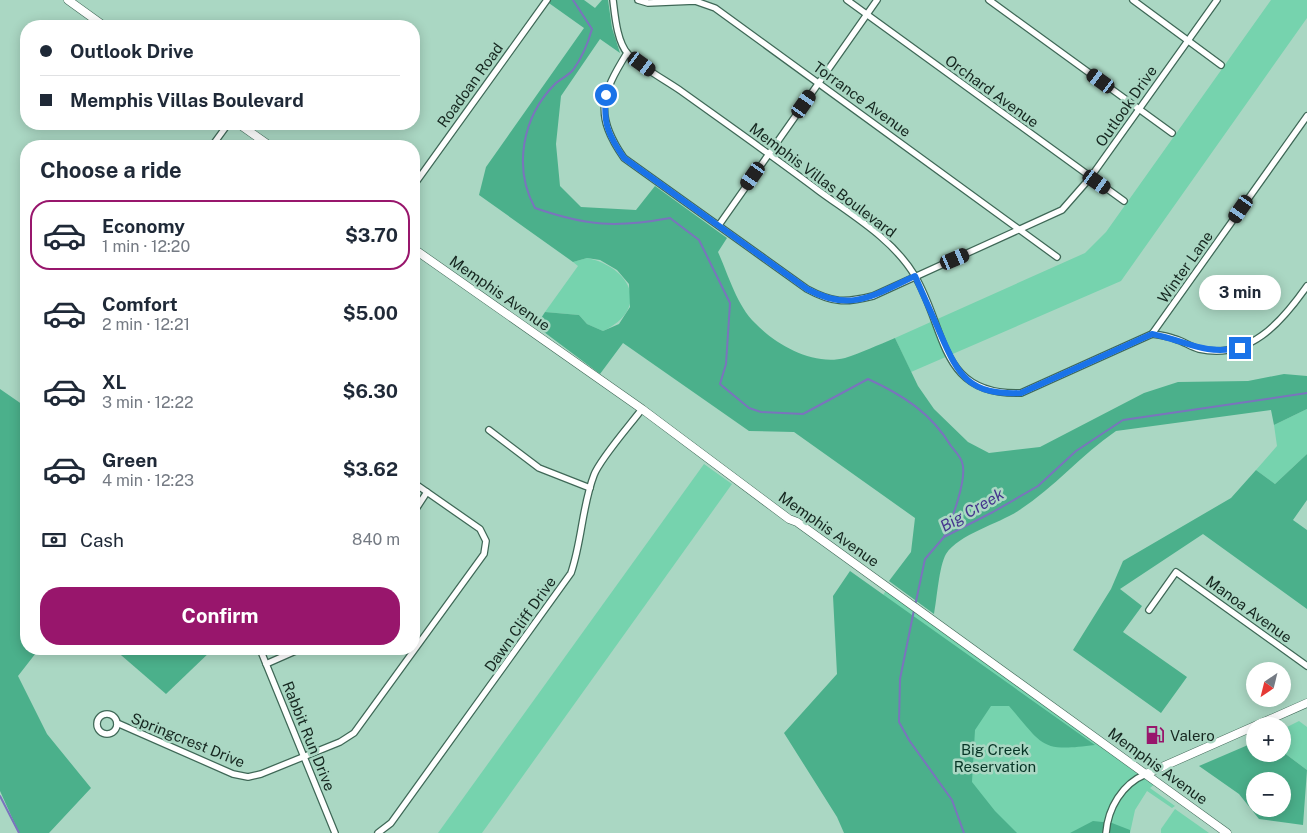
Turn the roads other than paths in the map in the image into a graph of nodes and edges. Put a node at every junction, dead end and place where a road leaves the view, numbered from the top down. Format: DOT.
graph roads {
  1 [pos="68,0"];
  2 [pos="548,0"];
  3 [pos="613,0"];
  4 [pos="638,0"];
  5 [pos="847,0"];
  6 [pos="876,0"];
  7 [pos="989,0"];
  8 [pos="1133,0"];
  9 [pos="1217,0"];
  10 [pos="866,14"];
  11 [pos="96,20"];
  12 [pos="1188,40"];
  13 [pos="627,54"];
  14 [pos="1221,65"];
  15 [pos="818,83"];
  16 [pos="1139,109"];
  17 [pos="1307,116"];
  18 [pos="247,130"];
  19 [pos="1172,133"];
  20 [pos="262,140"];
  21 [pos="769,154"];
  22 [pos="420,177"];
  23 [pos="1090,178"];
  24 [pos="1124,201"];
  25 [pos="719,225"];
  26 [pos="1021,230"];
  27 [pos="420,253"];
  28 [pos="1057,257"];
  29 [pos="915,276"];
  30 [pos="1307,286"];
  31 [pos="1152,334"];
  32 [pos="642,409"];
  33 [pos="488,430"];
  34 [pos="420,487"];
  35 [pos="590,488"];
  36 [pos="427,492"];
  37 [pos="420,503"];
  38 [pos="1149,610"];
  39 [pos="420,643"];
  40 [pos="262,655"];
  41 [pos="286,655"];
  42 [pos="411,655"];
  43 [pos="266,664"];
  44 [pos="1307,666"];
  45 [pos="1307,703"];
  46 [pos="117,723"];
  47 [pos="303,756"];
  48 [pos="1146,774"];
  49 [pos="335,833"];
  50 [pos="378,833"];
  51 [pos="1106,833"];
  52 [pos="1227,833"];
  1 -- 11 [label="main road"];
  2 -- 22 [label="street, Roadoan Road"];
  3 -- 13 [label="street"];
  4 -- 15 [label="street, Torrance Avenue"];
  5 -- 10 [label="street, Orchard Avenue"];
  6 -- 10 [label="street"];
  7 -- 16 [label="street"];
  8 -- 12 [label="street"];
  9 -- 12 [label="street, Outlook Drive"];
  10 -- 15 [label="street"];
  10 -- 23 [label="street, Orchard Avenue"];
  12 -- 14 [label="street"];
  12 -- 16 [label="street, Outlook Drive"];
  13 -- 21 [label="street, Memphis Villas Boulevard"];
  13 -- 25 [label="street, Outlook Drive"];
  15 -- 21 [label="street"];
  15 -- 26 [label="street, Torrance Avenue"];
  16 -- 19 [label="street"];
  16 -- 23 [label="street, Outlook Drive"];
  17 -- 31 [label="street, Winter Lane"];
  18 -- 20 [label="main road"];
  21 -- 25 [label="street"];
  21 -- 29 [label="street, Memphis Villas Boulevard"];
  23 -- 24 [label="street, Orchard Avenue"];
  23 -- 26 [label="street, Outlook Drive"];
  25 -- 29 [label="street, Outlook Drive"];
  26 -- 28 [label="street, Torrance Avenue"];
  26 -- 29 [label="street, Outlook Drive"];
  27 -- 32 [label="main road, Memphis Avenue"];
  29 -- 31 [label="street, Memphis Villas Boulevard"];
  30 -- 31 [label="street"];
  32 -- 35 [label="street, Dawn Cliff Drive"];
  32 -- 48 [label="main road, Memphis Avenue"];
  33 -- 35 [label="street"];
  34 -- 36 [label="street"];
  35 -- 50 [label="street, Dawn Cliff Drive"];
  36 -- 37 [label="street"];
  36 -- 39 [label="street, Springcrest Drive"];
  38 -- 44 [label="street, Manoa Avenue"];
  40 -- 43 [label="street, Rabbit Run Drive"];
  41 -- 43 [label="street"];
  42 -- 47 [label="street, Springcrest Drive"];
  43 -- 47 [label="street, Rabbit Run Drive"];
  45 -- 48 [label="main road"];
  46 -- 47 [label="street, Springcrest Drive"];
  47 -- 49 [label="street, Rabbit Run Drive"];
  48 -- 51 [label="street"];
  48 -- 52 [label="main road, Memphis Avenue"];
}
